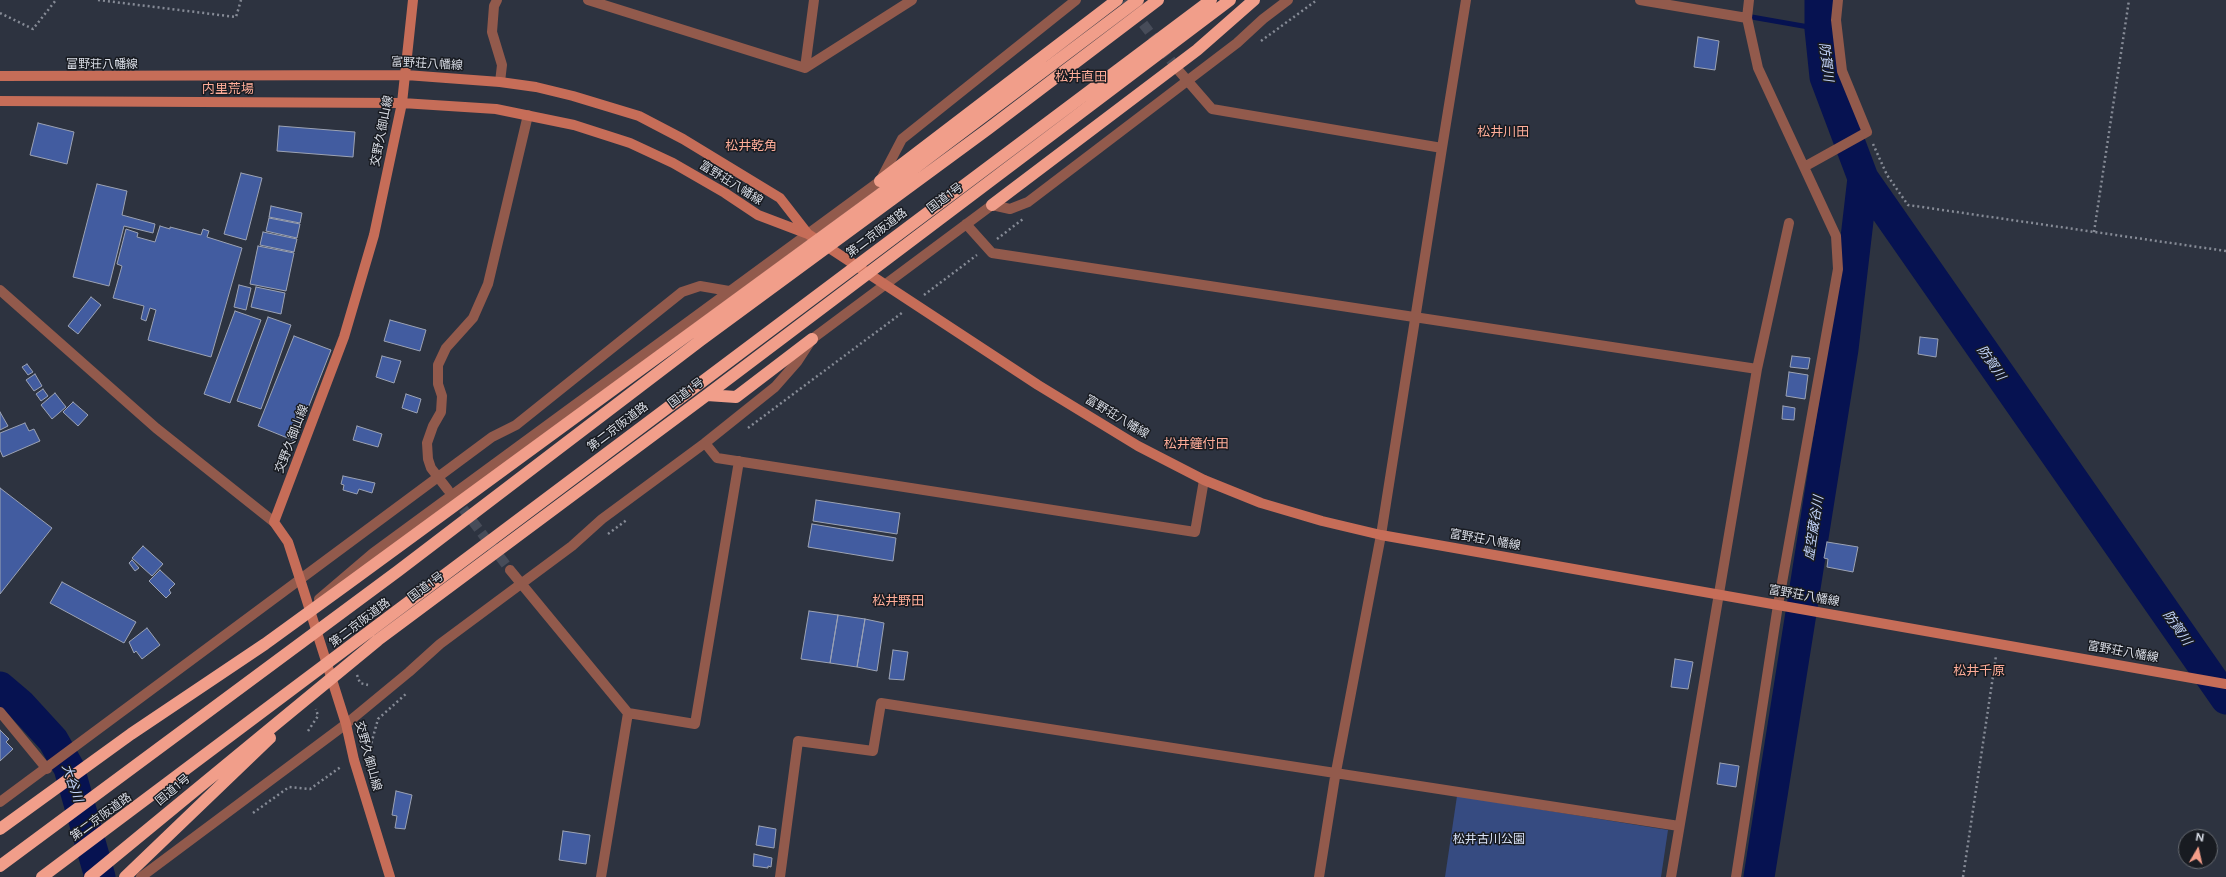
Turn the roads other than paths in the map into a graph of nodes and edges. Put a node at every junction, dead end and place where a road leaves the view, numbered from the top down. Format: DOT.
graph roads {
  1 [pos="413,0"];
  2 [pos="497,0"];
  3 [pos="588,0"];
  4 [pos="814,0"];
  5 [pos="912,0"];
  6 [pos="1076,0"];
  7 [pos="1117,0"];
  8 [pos="1138,0"];
  9 [pos="1158,0"];
  10 [pos="1211,0"];
  11 [pos="1230,0"];
  12 [pos="1254,0"];
  13 [pos="1288,0"];
  14 [pos="1466,0"];
  15 [pos="1640,0"];
  16 [pos="1749,0"];
  17 [pos="1838,0"];
  18 [pos="1747,18"];
  19 [pos="805,68"];
  20 [pos="1179,71"];
  21 [pos="406,75"];
  22 [pos="0,76"];
  23 [pos="1187,81"];
  24 [pos="500,82"];
  25 [pos="0,101"];
  26 [pos="402,103"];
  27 [pos="528,115"];
  28 [pos="1442,148"];
  29 [pos="1804,167"];
  30 [pos="880,181"];
  31 [pos="992,205"];
  32 [pos="966,224"];
  33 [pos="1789,224"];
  34 [pos="808,234"];
  35 [pos="885,285"];
  36 [pos="0,290"];
  37 [pos="729,291"];
  38 [pos="1415,316"];
  39 [pos="812,338"];
  40 [pos="1757,370"];
  41 [pos="707,395"];
  42 [pos="705,443"];
  43 [pos="739,461"];
  44 [pos="439,476"];
  45 [pos="1204,480"];
  46 [pos="448,490"];
  47 [pos="274,522"];
  48 [pos="1381,535"];
  49 [pos="510,570"];
  50 [pos="300,579"];
  51 [pos="522,584"];
  52 [pos="1719,594"];
  53 [pos="417,597"];
  54 [pos="1782,606"];
  55 [pos="265,644"];
  56 [pos="2226,684"];
  57 [pos="0,712"];
  58 [pos="628,713"];
  59 [pos="346,724"];
  60 [pos="49,767"];
  61 [pos="1336,772"];
  62 [pos="0,802"];
  63 [pos="1679,826"];
  64 [pos="0,829"];
  65 [pos="0,866"];
  66 [pos="42,877"];
  67 [pos="90,877"];
  68 [pos="125,877"];
  69 [pos="141,877"];
  70 [pos="390,877"];
  71 [pos="601,877"];
  72 [pos="780,877"];
  73 [pos="1319,877"];
  74 [pos="1670,877"];
  75 [pos="1736,877"];
  1 -- 21 [label="main road, 交野久御山線"];
  2 -- 24 [label="street"];
  3 -- 19 [label="street"];
  4 -- 19 [label="street"];
  5 -- 19 [label="street"];
  6 -- 30 [label="street"];
  7 -- 30 [label="highway"];
  8 -- 55 [label="highway"];
  9 -- 65 [label="highway, 第二京阪道路"];
  10 -- 53 [label="highway, 第二京阪道路"];
  11 -- 41 [label="highway, 国道1号"];
  12 -- 31 [label="highway"];
  13 -- 23 [label="street"];
  14 -- 28 [label="street"];
  15 -- 18 [label="street"];
  16 -- 18 [label="street"];
  17 -- 29 [label="street"];
  18 -- 29 [label="street"];
  20 -- 23 [label="street"];
  21 -- 22 [label="main road, 富野荘八幡線"];
  21 -- 24 [label="main road, 富野荘八幡線"];
  21 -- 26 [label="main road, 交野久御山線"];
  23 -- 28 [label="street"];
  23 -- 31 [label="street"];
  24 -- 34 [label="main road, 富野荘八幡線"];
  25 -- 26 [label="main road, 富野荘八幡線"];
  26 -- 27 [label="main road, 富野荘八幡線"];
  26 -- 47 [label="main road, 交野久御山線"];
  27 -- 34 [label="main road, 富野荘八幡線"];
  27 -- 44 [label="street"];
  28 -- 38 [label="street"];
  29 -- 54 [label="street"];
  30 -- 34 [label="street"];
  31 -- 32 [label="street"];
  32 -- 35 [label="street"];
  32 -- 38 [label="street"];
  33 -- 40 [label="street"];
  34 -- 35 [label="main road, 富野荘八幡線"];
  34 -- 37 [label="street"];
  35 -- 39 [label="street"];
  35 -- 45 [label="main road, 富野荘八幡線"];
  36 -- 47 [label="street"];
  37 -- 44 [label="street"];
  37 -- 55 [label="street"];
  38 -- 40 [label="street"];
  38 -- 48 [label="street"];
  39 -- 41 [label="highway"];
  39 -- 42 [label="street"];
  40 -- 52 [label="street"];
  41 -- 67 [label="highway, 国道1号"];
  42 -- 43 [label="street"];
  42 -- 51 [label="street"];
  43 -- 45 [label="street"];
  43 -- 58 [label="street"];
  44 -- 46 [label="street"];
  44 -- 50 [label="street"];
  45 -- 48 [label="main road, 富野荘八幡線"];
  47 -- 50 [label="main road, 交野久御山線"];
  48 -- 52 [label="main road, 富野荘八幡線"];
  48 -- 61 [label="street"];
  49 -- 51 [label="street"];
  50 -- 59 [label="main road, 交野久御山線"];
  50 -- 60 [label="street"];
  51 -- 58 [label="street"];
  51 -- 59 [label="street"];
  52 -- 54 [label="main road, 富野荘八幡線"];
  52 -- 63 [label="street"];
  53 -- 66 [label="highway, 第二京阪道路"];
  53 -- 68 [label="highway"];
  54 -- 56 [label="main road, 富野荘八幡線"];
  54 -- 75 [label="street"];
  55 -- 64 [label="highway"];
  57 -- 60 [label="street"];
  58 -- 71 [label="street"];
  59 -- 69 [label="street"];
  59 -- 70 [label="main road, 交野久御山線"];
  60 -- 62 [label="street"];
  61 -- 63 [label="street"];
  61 -- 72 [label="street"];
  61 -- 73 [label="street"];
  63 -- 74 [label="street"];
}
